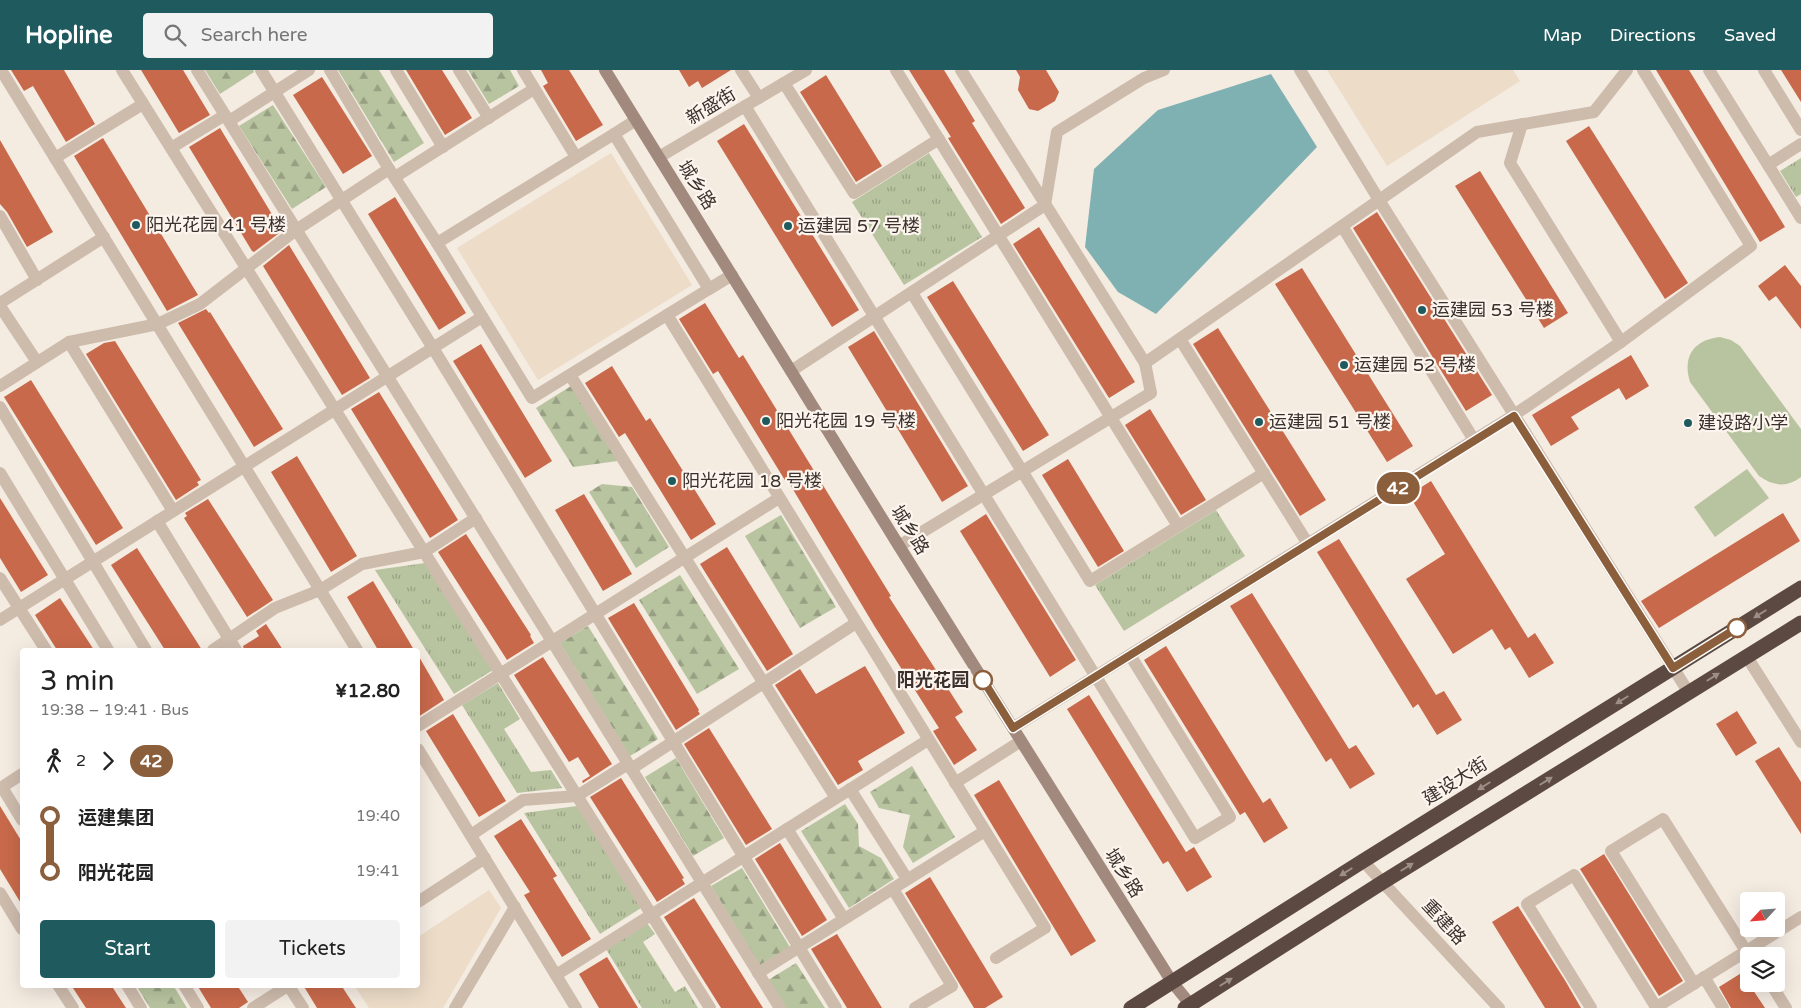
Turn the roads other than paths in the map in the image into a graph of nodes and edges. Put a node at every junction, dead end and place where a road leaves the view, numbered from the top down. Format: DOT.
graph roads {
  1 [pos="2,70"];
  2 [pos="122,70"];
  3 [pos="197,70"];
  4 [pos="261,70"];
  5 [pos="309,70"];
  6 [pos="330,70"];
  7 [pos="396,70"];
  8 [pos="459,70"];
  9 [pos="523,70"];
  10 [pos="605,70"];
  11 [pos="741,70"];
  12 [pos="806,70"];
  13 [pos="896,70"];
  14 [pos="961,70"];
  15 [pos="1164,70"];
  16 [pos="1300,70"];
  17 [pos="1627,70"];
  18 [pos="1643,70"];
  19 [pos="1709,70"];
  20 [pos="1764,70"];
  21 [pos="1141,74"];
  22 [pos="784,83"];
  23 [pos="534,89"];
  24 [pos="274,92"];
  25 [pos="758,98"];
  26 [pos="143,104"];
  27 [pos="745,106"];
  28 [pos="227,118"];
  29 [pos="489,118"];
  30 [pos="636,120"];
  31 [pos="1522,124"];
  32 [pos="1801,130"];
  33 [pos="614,134"];
  34 [pos="939,139"];
  35 [pos="1801,144"];
  36 [pos="443,147"];
  37 [pos="171,148"];
  38 [pos="576,157"];
  39 [pos="659,157"];
  40 [pos="55,158"];
  41 [pos="1768,164"];
  42 [pos="392,173"];
  43 [pos="342,200"];
  44 [pos="1379,200"];
  45 [pos="1046,206"];
  46 [pos="0,216"];
  47 [pos="1801,218"];
  48 [pos="1342,226"];
  49 [pos="296,230"];
  50 [pos="999,236"];
  51 [pos="104,237"];
  52 [pos="437,243"];
  53 [pos="245,269"];
  54 [pos="732,276"];
  55 [pos="37,280"];
  56 [pos="709,289"];
  57 [pos="912,293"];
  58 [pos="0,305"];
  59 [pos="667,315"];
  60 [pos="482,317"];
  61 [pos="875,317"];
  62 [pos="158,324"];
  63 [pos="1180,339"];
  64 [pos="69,342"];
  65 [pos="1620,342"];
  66 [pos="433,348"];
  67 [pos="37,362"];
  68 [pos="1144,363"];
  69 [pos="791,371"];
  70 [pos="570,375"];
  71 [pos="387,376"];
  72 [pos="0,386"];
  73 [pos="0,407"];
  74 [pos="335,410"];
  75 [pos="1514,416"];
  76 [pos="1112,417"];
  77 [pos="1474,440"];
  78 [pos="245,466"];
  79 [pos="1022,472"];
  80 [pos="0,473"];
  81 [pos="1264,473"];
  82 [pos="984,495"];
  83 [pos="780,498"];
  84 [pos="173,512"];
  85 [pos="476,518"];
  86 [pos="157,521"];
  87 [pos="1178,526"];
  88 [pos="1308,544"];
  89 [pos="899,546"];
  90 [pos="424,552"];
  91 [pos="685,558"];
  92 [pos="93,562"];
  93 [pos="0,578"];
  94 [pos="65,580"];
  95 [pos="1801,588"];
  96 [pos="320,590"];
  97 [pos="19,608"];
  98 [pos="596,614"];
  99 [pos="0,620"];
  100 [pos="856,623"];
  101 [pos="1801,623"];
  102 [pos="552,642"];
  103 [pos="233,644"];
  104 [pos="45,648"];
  105 [pos="107,648"];
  106 [pos="145,648"];
  107 [pos="220,648"];
  108 [pos="356,648"];
  109 [pos="1130,655"];
  110 [pos="1747,656"];
  111 [pos="1673,668"];
  112 [pos="500,674"];
  113 [pos="1096,676"];
  114 [pos="763,683"];
  115 [pos="1689,693"];
  116 [pos="420,725"];
  117 [pos="1013,728"];
  118 [pos="928,740"];
  119 [pos="674,741"];
  120 [pos="1021,741"];
  121 [pos="1801,742"];
  122 [pos="420,752"];
  123 [pos="630,766"];
  124 [pos="20,775"];
  125 [pos="955,783"];
  126 [pos="850,789"];
  127 [pos="577,796"];
  128 [pos="836,798"];
  129 [pos="20,817"];
  130 [pos="787,829"];
  131 [pos="984,831"];
  132 [pos="471,835"];
  133 [pos="744,856"];
  134 [pos="485,858"];
  135 [pos="1363,860"];
  136 [pos="907,879"];
  137 [pos="1383,882"];
  138 [pos="702,883"];
  139 [pos="893,889"];
  140 [pos="0,894"];
  141 [pos="420,901"];
  142 [pos="514,907"];
  143 [pos="651,915"];
  144 [pos="1801,917"];
  145 [pos="844,919"];
  146 [pos="20,926"];
  147 [pos="799,947"];
  148 [pos="1747,947"];
  149 [pos="1757,947"];
  150 [pos="996,958"];
  151 [pos="1740,958"];
  152 [pos="758,973"];
  153 [pos="556,975"];
  154 [pos="1699,981"];
  155 [pos="1172,982"];
  156 [pos="60,988"];
  157 [pos="129,988"];
  158 [pos="186,988"];
  159 [pos="283,988"];
  160 [pos="290,988"];
  161 [pos="1776,992"];
  162 [pos="1188,1006"];
  163 [pos="73,1008"];
  164 [pos="141,1008"];
  165 [pos="198,1008"];
  166 [pos="253,1008"];
  167 [pos="303,1008"];
  168 [pos="455,1008"];
  169 [pos="576,1008"];
  170 [pos="710,1008"];
  171 [pos="780,1008"];
  172 [pos="836,1008"];
  173 [pos="915,1008"];
  174 [pos="1131,1008"];
  175 [pos="1499,1008"];
  176 [pos="1591,1008"];
  177 [pos="1655,1008"];
  178 [pos="1723,1008"];
  179 [pos="1786,1008"];
  1 -- 40 [label="street"];
  2 -- 26 [label="street"];
  3 -- 28 [label="street"];
  4 -- 24 [label="street"];
  5 -- 24 [label="street"];
  6 -- 42 [label="street"];
  7 -- 36 [label="street"];
  8 -- 29 [label="street"];
  9 -- 23 [label="street"];
  10 -- 30 [label="main road, 城乡路"];
  11 -- 25 [label="street"];
  12 -- 22 [label="street, 新盛街"];
  13 -- 34 [label="street"];
  14 -- 45 [label="street"];
  15 -- 21 [label="street"];
  16 -- 44 [label="street"];
  17 -- 31 [label="street"];
  18 -- 65 [label="street"];
  19 -- 41 [label="street"];
  20 -- 32 [label="street"];
  21 -- 45 [label="street"];
  22 -- 25 [label="street, 新盛街"];
  22 -- 34 [label="street"];
  23 -- 29 [label="street"];
  23 -- 38 [label="street"];
  24 -- 28 [label="street"];
  24 -- 43 [label="street"];
  25 -- 27 [label="street, 新盛街"];
  26 -- 37 [label="street"];
  26 -- 40 [label="street"];
  27 -- 39 [label="street, 新盛街"];
  27 -- 61 [label="street"];
  28 -- 37 [label="street"];
  28 -- 49 [label="street"];
  29 -- 36 [label="street"];
  30 -- 33 [label="street"];
  30 -- 39 [label="main road, 城乡路"];
  31 -- 44 [label="street"];
  31 -- 65 [label="street"];
  33 -- 38 [label="street"];
  33 -- 56 [label="street"];
  34 -- 50 [label="street"];
  35 -- 41 [label="street"];
  36 -- 42 [label="street"];
  37 -- 53 [label="street"];
  38 -- 52 [label="street"];
  39 -- 54 [label="main road, 城乡路"];
  40 -- 51 [label="street"];
  41 -- 47 [label="street"];
  42 -- 43 [label="street"];
  42 -- 52 [label="street"];
  43 -- 49 [label="street"];
  43 -- 66 [label="street"];
  44 -- 48 [label="street"];
  44 -- 75 [label="street"];
  45 -- 50 [label="street"];
  45 -- 68 [label="street"];
  46 -- 55 [label="street"];
  48 -- 63 [label="street"];
  48 -- 77 [label="street"];
  49 -- 53 [label="street"];
  49 -- 71 [label="street"];
  50 -- 57 [label="street"];
  50 -- 76 [label="street"];
  51 -- 55 [label="street"];
  51 -- 62 [label="street"];
  52 -- 60 [label="street"];
  53 -- 62 [label="street"];
  53 -- 74 [label="street"];
  54 -- 56 [label="street"];
  54 -- 69 [label="main road, 城乡路"];
  55 -- 58 [label="street"];
  56 -- 59 [label="street"];
  57 -- 61 [label="street"];
  57 -- 79 [label="street"];
  58 -- 67 [label="street"];
  59 -- 70 [label="street"];
  59 -- 83 [label="street"];
  60 -- 66 [label="street"];
  60 -- 70 [label="street"];
  61 -- 69 [label="street"];
  61 -- 82 [label="street"];
  62 -- 64 [label="street"];
  62 -- 78 [label="street"];
  63 -- 68 [label="street"];
  63 -- 81 [label="street"];
  64 -- 67 [label="street"];
  64 -- 84 [label="street"];
  65 -- 75 [label="street"];
  66 -- 71 [label="street"];
  66 -- 98 [label="street"];
  67 -- 72 [label="street"];
  68 -- 76 [label="street"];
  69 -- 89 [label="main road, 城乡路"];
  70 -- 91 [label="street"];
  71 -- 74 [label="street"];
  71 -- 85 [label="street"];
  73 -- 92 [label="street"];
  74 -- 78 [label="street"];
  74 -- 90 [label="street"];
  75 -- 77 [label="street"];
  75 -- 111 [label="street"];
  76 -- 79 [label="street"];
  76 -- 87 [label="street"];
  77 -- 88 [label="street"];
  78 -- 84 [label="street"];
  78 -- 96 [label="street"];
  79 -- 82 [label="street"];
  79 -- 87 [label="street"];
  80 -- 94 [label="street"];
  81 -- 87 [label="street"];
  81 -- 88 [label="street"];
  82 -- 89 [label="street"];
  82 -- 113 [label="street"];
  83 -- 91 [label="street"];
  83 -- 100 [label="street"];
  84 -- 86 [label="street"];
  85 -- 90 [label="street"];
  85 -- 102 [label="street"];
  86 -- 92 [label="street"];
  86 -- 103 [label="street"];
  88 -- 109 [label="street"];
  89 -- 117 [label="main road, 城乡路"];
  90 -- 96 [label="street"];
  90 -- 112 [label="street"];
  91 -- 98 [label="street"];
  91 -- 114 [label="street"];
  92 -- 94 [label="street"];
  92 -- 106 [label="street"];
  93 -- 97 [label="street"];
  94 -- 97 [label="street"];
  94 -- 105 [label="street"];
  95 -- 111 [label="highway, 建设大街, one-way"];
  96 -- 103 [label="street"];
  96 -- 108 [label="street"];
  97 -- 99 [label="street"];
  97 -- 104 [label="street"];
  98 -- 102 [label="street"];
  98 -- 119 [label="street"];
  100 -- 114 [label="street"];
  100 -- 118 [label="street"];
  101 -- 110 [label="highway"];
  102 -- 112 [label="street"];
  102 -- 123 [label="street"];
  103 -- 107 [label="street"];
  109 -- 113 [label="street"];
  109 -- 113 [label="street"];
  115 -- 110 [label="highway, one-way"];
  110 -- 121 [label="street"];
  111 -- 115 [label="street"];
  111 -- 135 [label="highway, 建设大街, one-way"];
  112 -- 116 [label="street"];
  112 -- 127 [label="street"];
  113 -- 117 [label="street"];
  114 -- 119 [label="street"];
  114 -- 128 [label="street"];
  137 -- 115 [label="highway, one-way"];
  117 -- 120 [label="main road, 城乡路"];
  118 -- 125 [label="street"];
  118 -- 126 [label="street"];
  119 -- 123 [label="street"];
  119 -- 133 [label="street"];
  120 -- 125 [label="street"];
  120 -- 155 [label="main road, 城乡路"];
  122 -- 132 [label="street"];
  123 -- 127 [label="street"];
  123 -- 138 [label="street"];
  124 -- 129 [label="street"];
  125 -- 131 [label="street"];
  126 -- 128 [label="street"];
  126 -- 136 [label="street"];
  127 -- 132 [label="street"];
  127 -- 143 [label="street"];
  128 -- 130 [label="street"];
  130 -- 133 [label="street"];
  130 -- 145 [label="street"];
  131 -- 136 [label="street"];
  131 -- 150 [label="street"];
  132 -- 134 [label="street"];
  133 -- 138 [label="street"];
  133 -- 147 [label="street"];
  134 -- 141 [label="street"];
  134 -- 142 [label="street"];
  135 -- 137 [label="street, 重建路"];
  135 -- 155 [label="highway, 建设大街, one-way"];
  136 -- 139 [label="street"];
  162 -- 137 [label="highway, one-way"];
  137 -- 175 [label="street, 重建路"];
  138 -- 143 [label="street"];
  138 -- 152 [label="street"];
  139 -- 145 [label="street"];
  139 -- 173 [label="street"];
  140 -- 146 [label="street"];
  142 -- 153 [label="street"];
  142 -- 168 [label="street"];
  143 -- 153 [label="street"];
  143 -- 170 [label="street"];
  144 -- 149 [label="street"];
  145 -- 147 [label="street"];
  147 -- 152 [label="street"];
  147 -- 172 [label="street"];
  148 -- 154 [label="street"];
  151 -- 154 [label="street"];
  152 -- 171 [label="street"];
  153 -- 169 [label="street"];
  154 -- 177 [label="street"];
  154 -- 178 [label="street"];
  155 -- 162 [label="main road, 城乡路"];
  155 -- 174 [label="highway, 建设大街"];
  156 -- 163 [label="street"];
  157 -- 164 [label="street"];
  158 -- 165 [label="street"];
  159 -- 166 [label="street"];
  160 -- 167 [label="street"];
  161 -- 179 [label="street"];
  176 -- 177 [label="street"];
}
